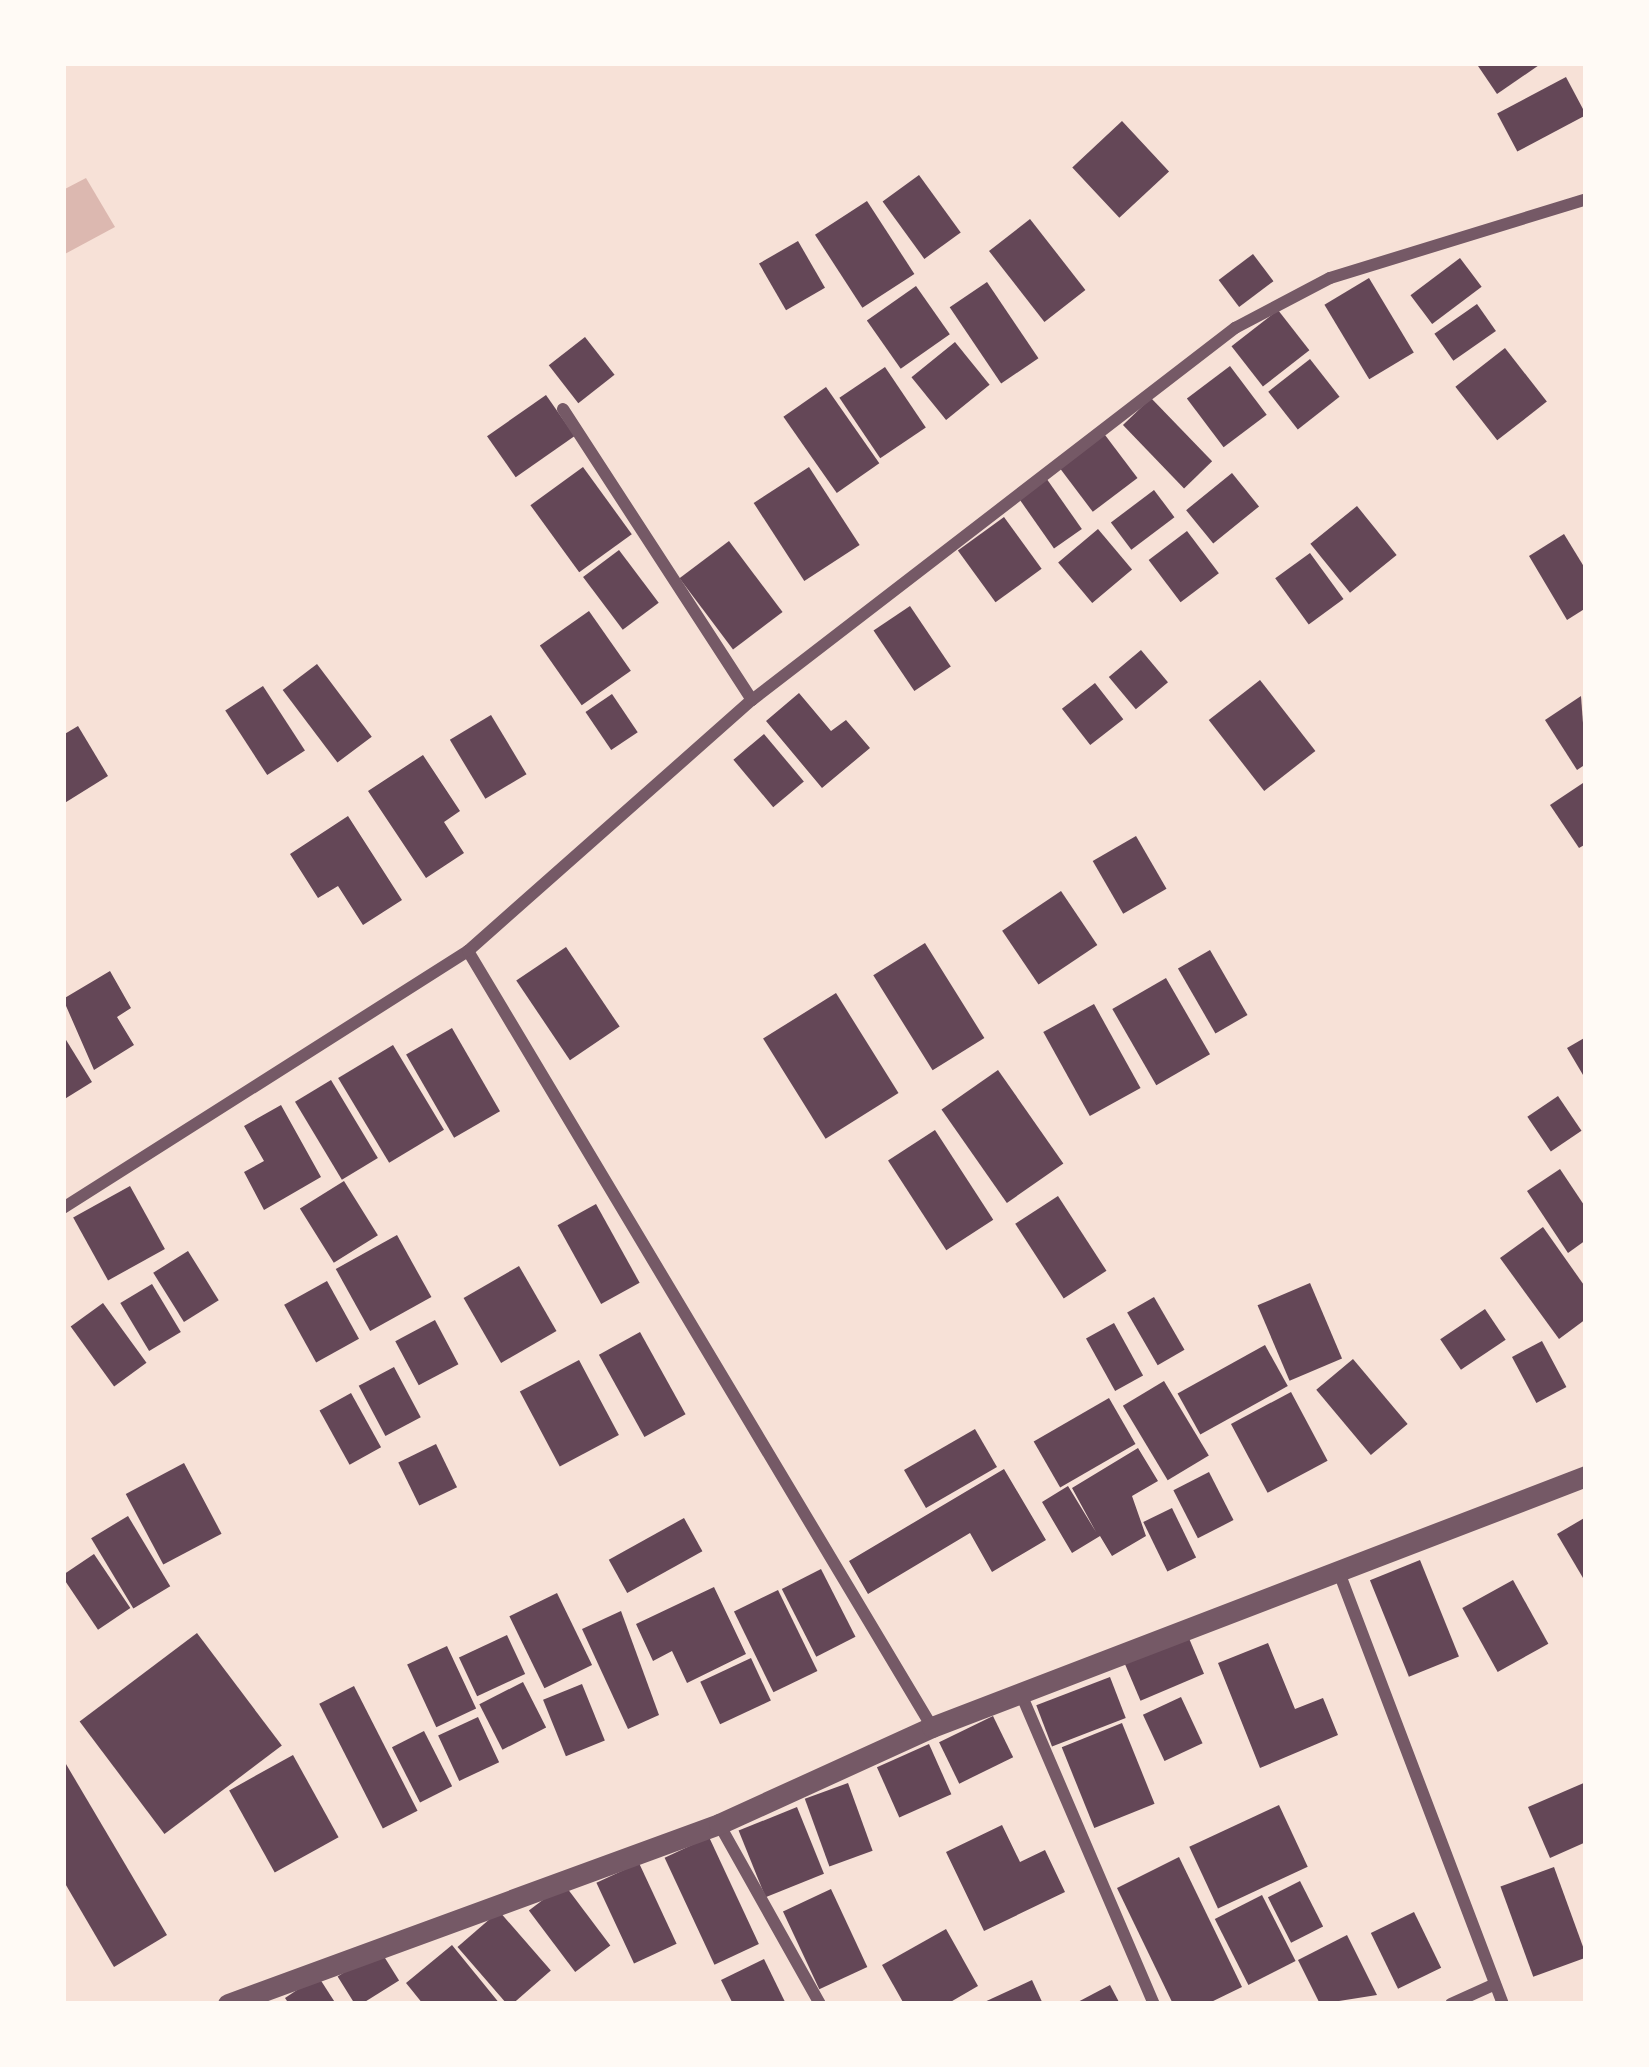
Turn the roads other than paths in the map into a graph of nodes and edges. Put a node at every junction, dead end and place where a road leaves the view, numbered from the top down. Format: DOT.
graph roads {
  1 [pos="1586,199"];
  2 [pos="563,410"];
  3 [pos="752,700"];
  4 [pos="468,951"];
  5 [pos="63,1208"];
  6 [pos="1586,1476"];
  7 [pos="1340,1575"];
  8 [pos="1022,1694"];
  9 [pos="932,1727"];
  10 [pos="719,1824"];
  11 [pos="1495,1984"];
  12 [pos="228,2004"];
  13 [pos="820,2004"];
  14 [pos="1154,2004"];
  15 [pos="1451,2004"];
  16 [pos="1503,2004"];
  1 -- 3 [label="street"];
  2 -- 3 [label="street"];
  3 -- 4 [label="street"];
  4 -- 5 [label="street"];
  4 -- 9 [label="street"];
  6 -- 7 [label="street"];
  7 -- 8 [label="street"];
  7 -- 11 [label="street"];
  8 -- 9 [label="street"];
  8 -- 14 [label="street"];
  9 -- 10 [label="street"];
  10 -- 12 [label="street"];
  10 -- 13 [label="street"];
  11 -- 15 [label="street"];
  11 -- 16 [label="street"];
}
